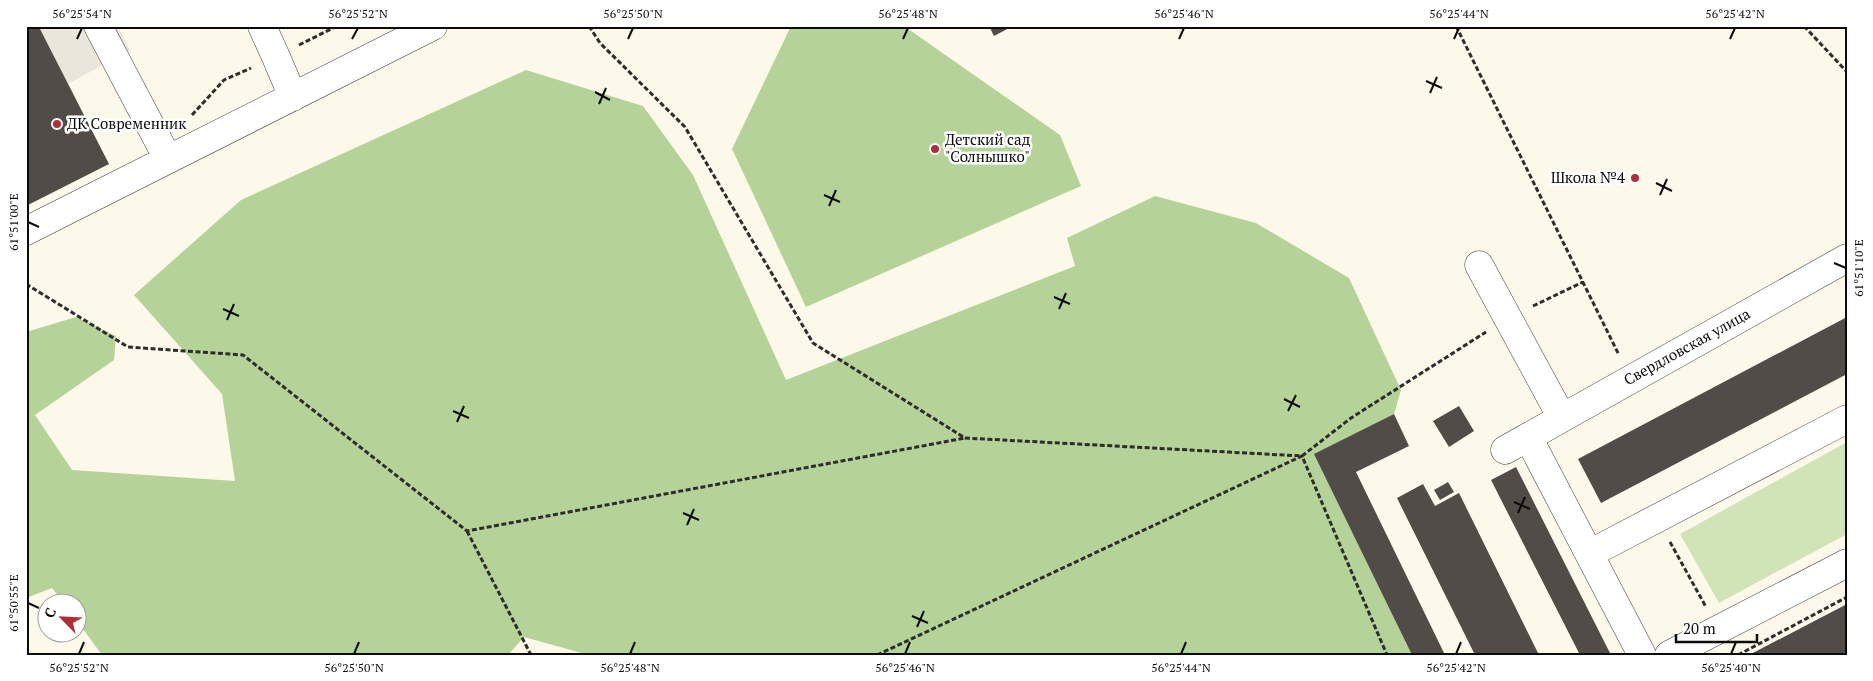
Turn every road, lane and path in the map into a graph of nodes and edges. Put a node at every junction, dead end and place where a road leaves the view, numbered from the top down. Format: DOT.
graph roads {
  1 [pos="98,26"];
  2 [pos="262,26"];
  3 [pos="433,26"];
  4 [pos="589,26"];
  5 [pos="1456,26"];
  6 [pos="1804,26"];
  7 [pos="1847,72"];
  8 [pos="293,97"];
  9 [pos="168,159"];
  10 [pos="26,231"];
  11 [pos="1847,258"];
  12 [pos="1479,265"];
  13 [pos="1582,282"];
  14 [pos="26,284"];
  15 [pos="1508,318"];
  16 [pos="1622,360"];
  17 [pos="1562,418"];
  18 [pos="1847,418"];
  19 [pos="966,438"];
  20 [pos="1302,456"];
  21 [pos="1657,519"];
  22 [pos="467,531"];
  23 [pos="1590,554"];
  24 [pos="1847,563"];
  25 [pos="1847,598"];
  26 [pos="1718,629"];
  27 [pos="531,655"];
  28 [pos="878,655"];
  29 [pos="1387,655"];
  30 [pos="1642,655"];
  31 [pos="1669,655"];
  32 [pos="1738,655"];
  1 -- 9 [label="street"];
  2 -- 8 [label="street"];
  3 -- 8 [label="street"];
  4 -- 19 [label="path"];
  5 -- 13 [label="path"];
  6 -- 7 [label="path"];
  8 -- 9 [label="street"];
  9 -- 10 [label="street"];
  11 -- 17 [label="street, Свердловская улица"];
  12 -- 15 [label="street"];
  13 -- 15 [label="path"];
  13 -- 16 [label="path"];
  14 -- 22 [label="path"];
  15 -- 17 [label="street"];
  15 -- 20 [label="path"];
  17 -- 23 [label="street, Свердловская улица"];
  18 -- 21 [label="street"];
  19 -- 20 [label="path"];
  19 -- 22 [label="path"];
  20 -- 28 [label="path"];
  20 -- 29 [label="path"];
  21 -- 23 [label="street"];
  21 -- 26 [label="path"];
  22 -- 27 [label="path"];
  23 -- 30 [label="street"];
  24 -- 26 [label="street"];
  25 -- 32 [label="path"];
  26 -- 31 [label="street"];
}
